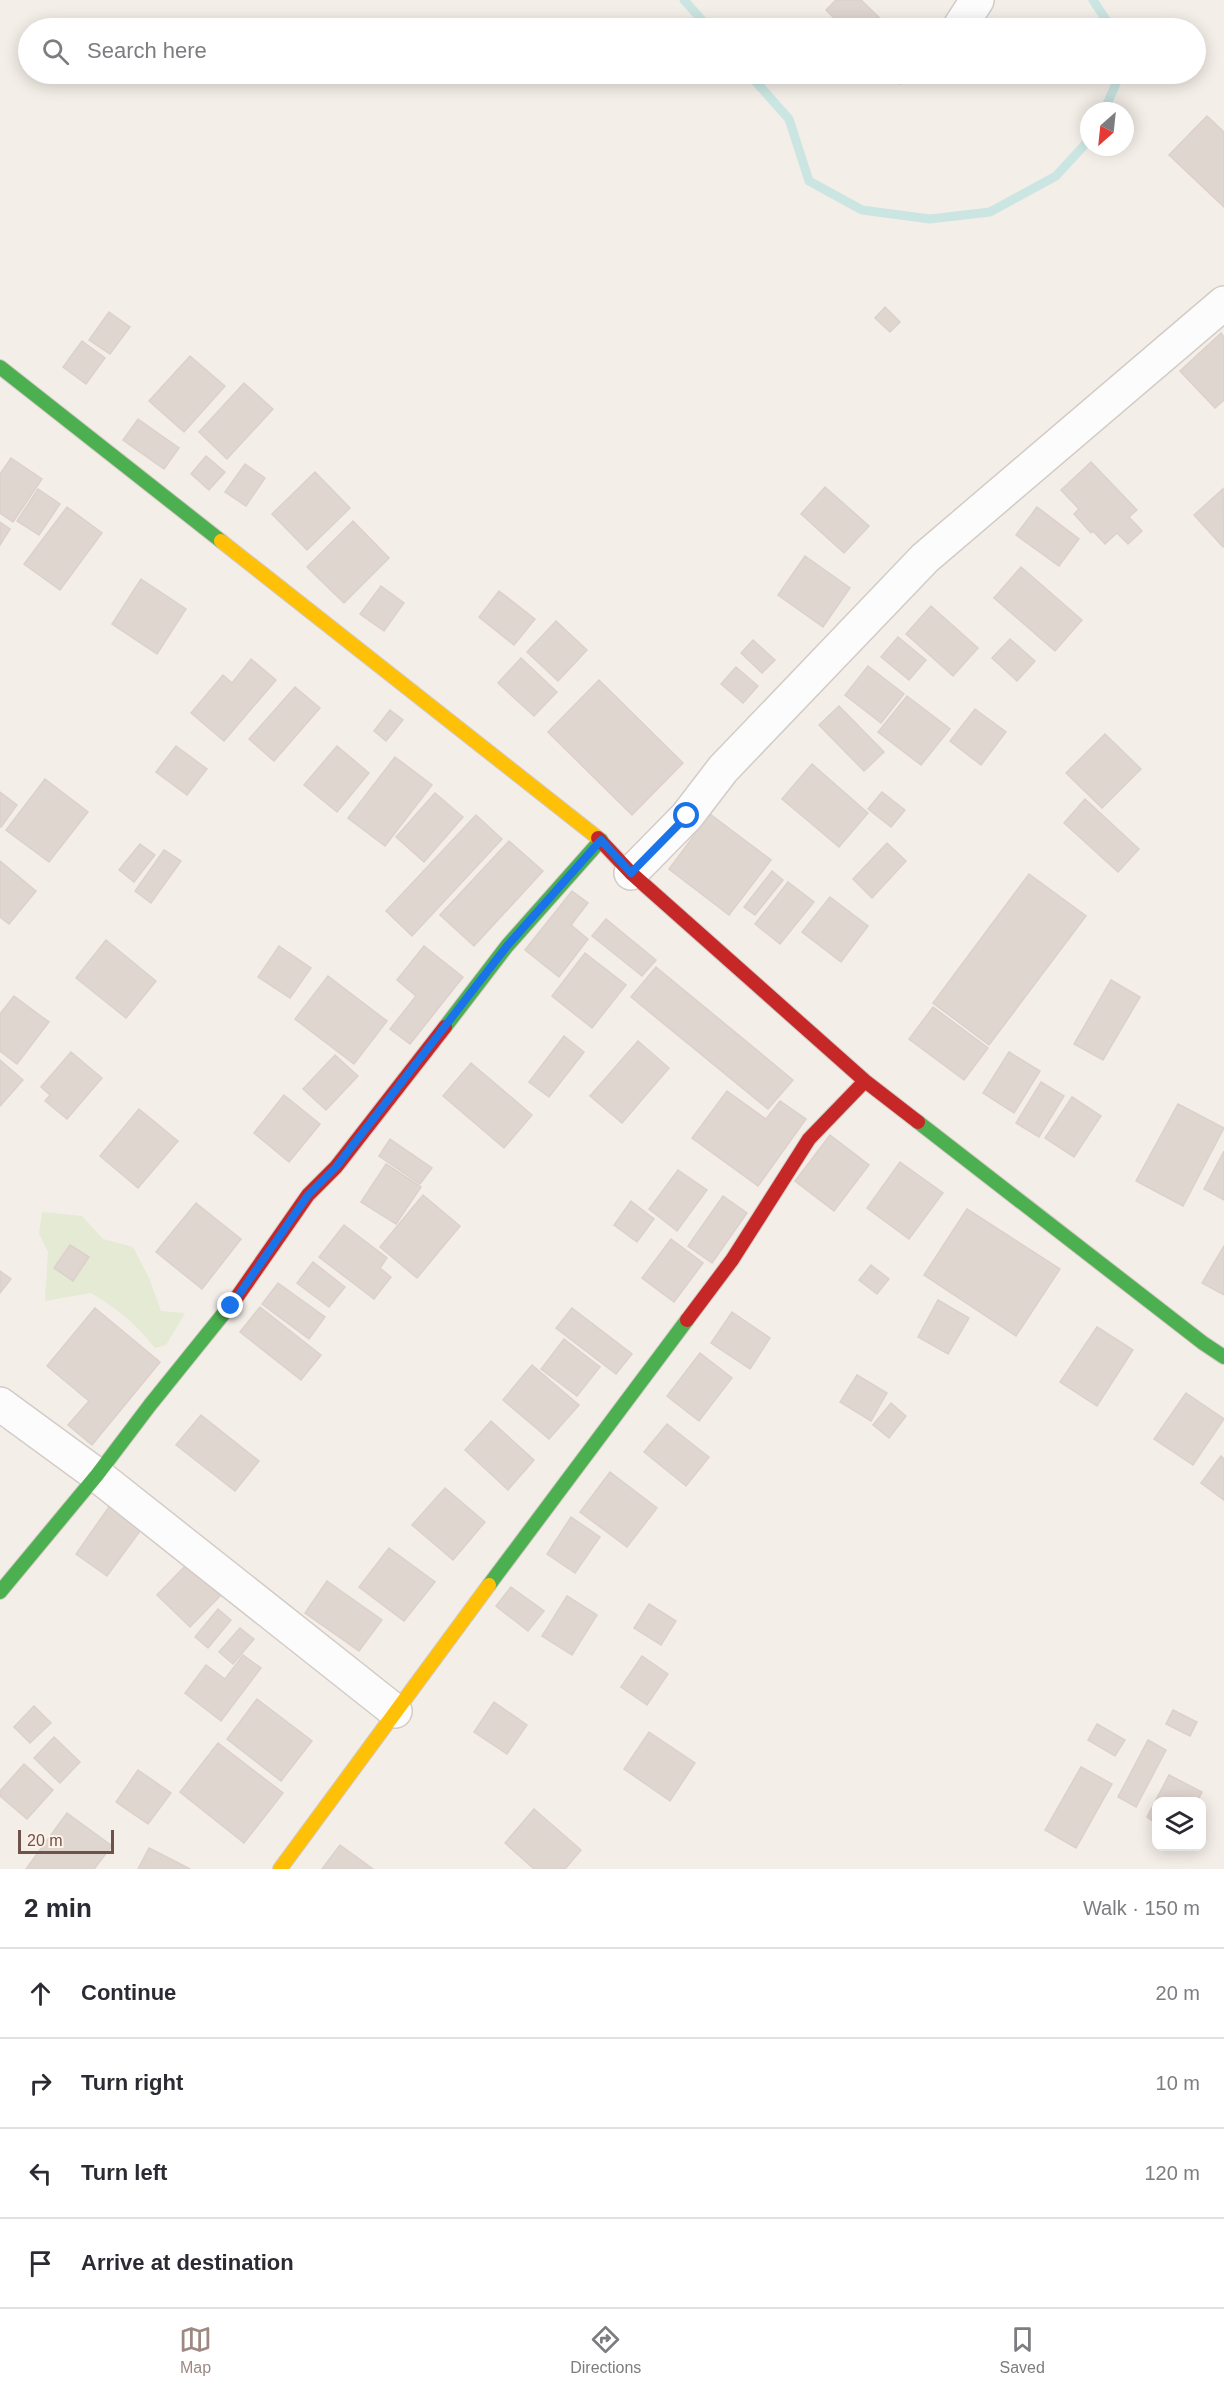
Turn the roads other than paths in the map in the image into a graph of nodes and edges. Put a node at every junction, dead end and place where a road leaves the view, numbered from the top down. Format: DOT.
graph roads {
  1 [pos="976,0"];
  2 [pos="965,18"];
  3 [pos="1224,303"];
  4 [pos="0,367"];
  5 [pos="601,840"];
  6 [pos="631,873"];
  7 [pos="865,1081"];
  8 [pos="1224,1357"];
  9 [pos="0,1404"];
  10 [pos="97,1475"];
  11 [pos="0,1592"];
  12 [pos="395,1711"];
  13 [pos="280,1869"];
  1 -- 2 [label="street"];
  3 -- 6 [label="street"];
  4 -- 5 [label="street"];
  5 -- 6 [label="street"];
  5 -- 10 [label="street"];
  6 -- 7 [label="street"];
  7 -- 8 [label="street"];
  7 -- 12 [label="street"];
  9 -- 10 [label="street"];
  10 -- 11 [label="street"];
  10 -- 12 [label="street"];
  12 -- 13 [label="street"];
}
